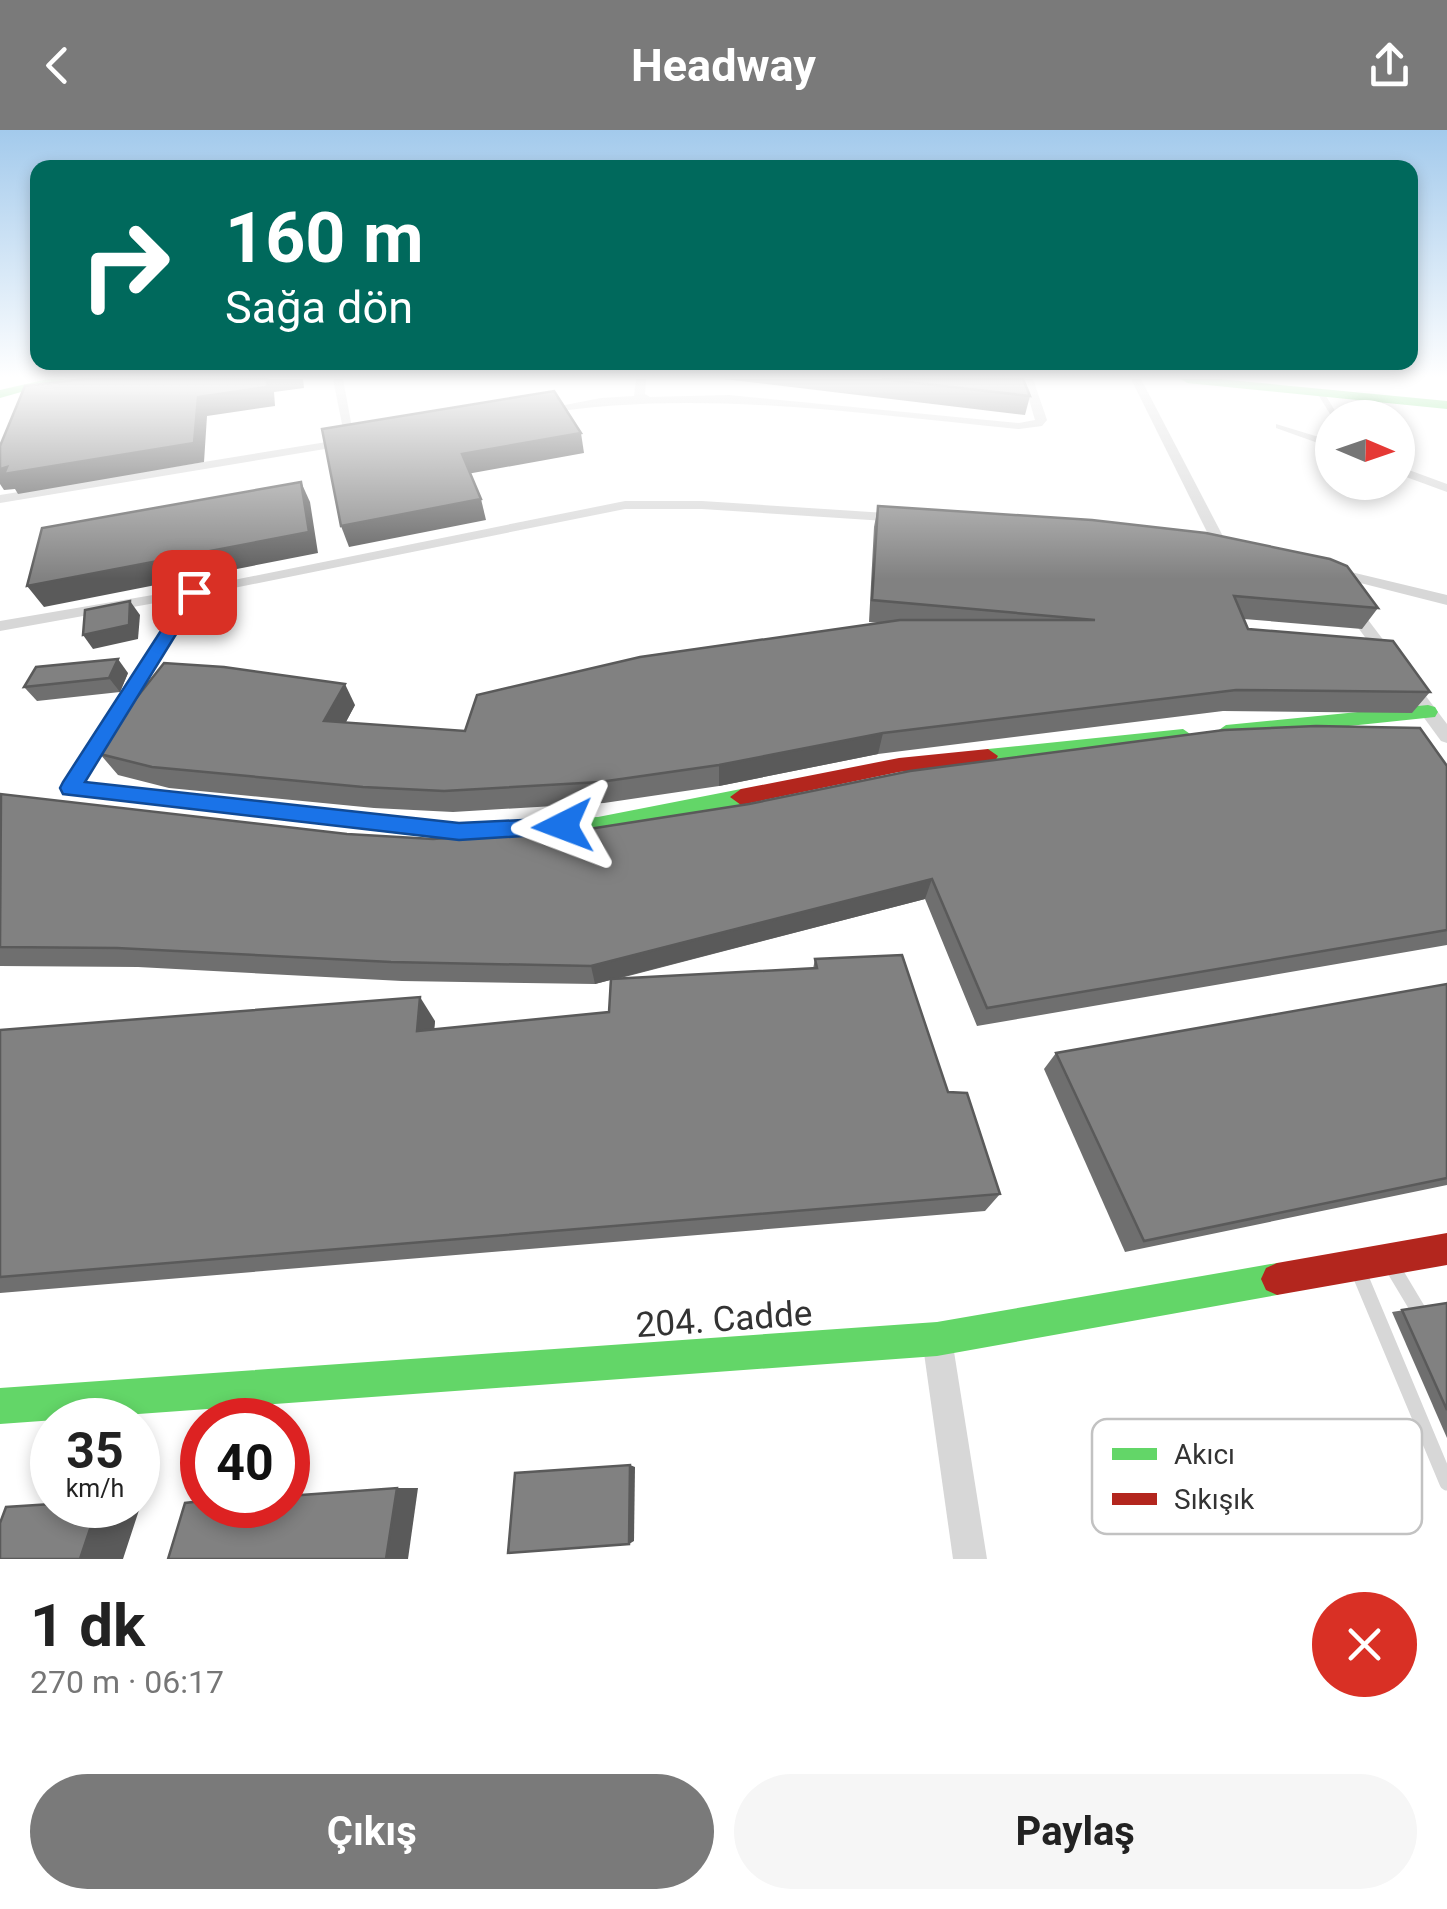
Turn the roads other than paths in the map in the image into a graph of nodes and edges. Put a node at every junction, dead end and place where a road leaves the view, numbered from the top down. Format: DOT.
graph roads {
  1 [pos="322,446"];
  2 [pos="1170,446"];
  3 [pos="1415,476"];
  4 [pos="1447,488"];
  5 [pos="0,498"];
  6 [pos="920,520"];
  7 [pos="1202,542"];
  8 [pos="1220,544"];
  9 [pos="1237,548"];
  10 [pos="194,592"];
  11 [pos="1447,600"];
  12 [pos="0,626"];
  13 [pos="1428,712"];
  14 [pos="1447,737"];
  15 [pos="1447,1248"];
  16 [pos="1388,1259"];
  17 [pos="1356,1264"];
  18 [pos="1427,1325"];
  19 [pos="937,1339"];
  20 [pos="0,1406"];
  21 [pos="1420,1419"];
  22 [pos="1422,1423"];
  23 [pos="1447,1483"];
  24 [pos="970,1559"];
  1 -- 5 [label="street"];
  2 -- 8 [label="street"];
  3 -- 4 [label="street"];
  6 -- 10 [label="street"];
  7 -- 8 [label="street"];
  8 -- 9 [label="street"];
  10 -- 12 [label="street"];
  10 -- 13 [label="street"];
  11 -- 13 [label="street"];
  13 -- 14 [label="street"];
  15 -- 16 [label="street, 204. Cadde"];
  16 -- 17 [label="street, 204. Cadde"];
  16 -- 18 [label="lane"];
  17 -- 19 [label="street, 204. Cadde"];
  17 -- 21 [label="lane"];
  19 -- 20 [label="street, 204. Cadde"];
  19 -- 24 [label="street"];
  22 -- 23 [label="lane"];
}
